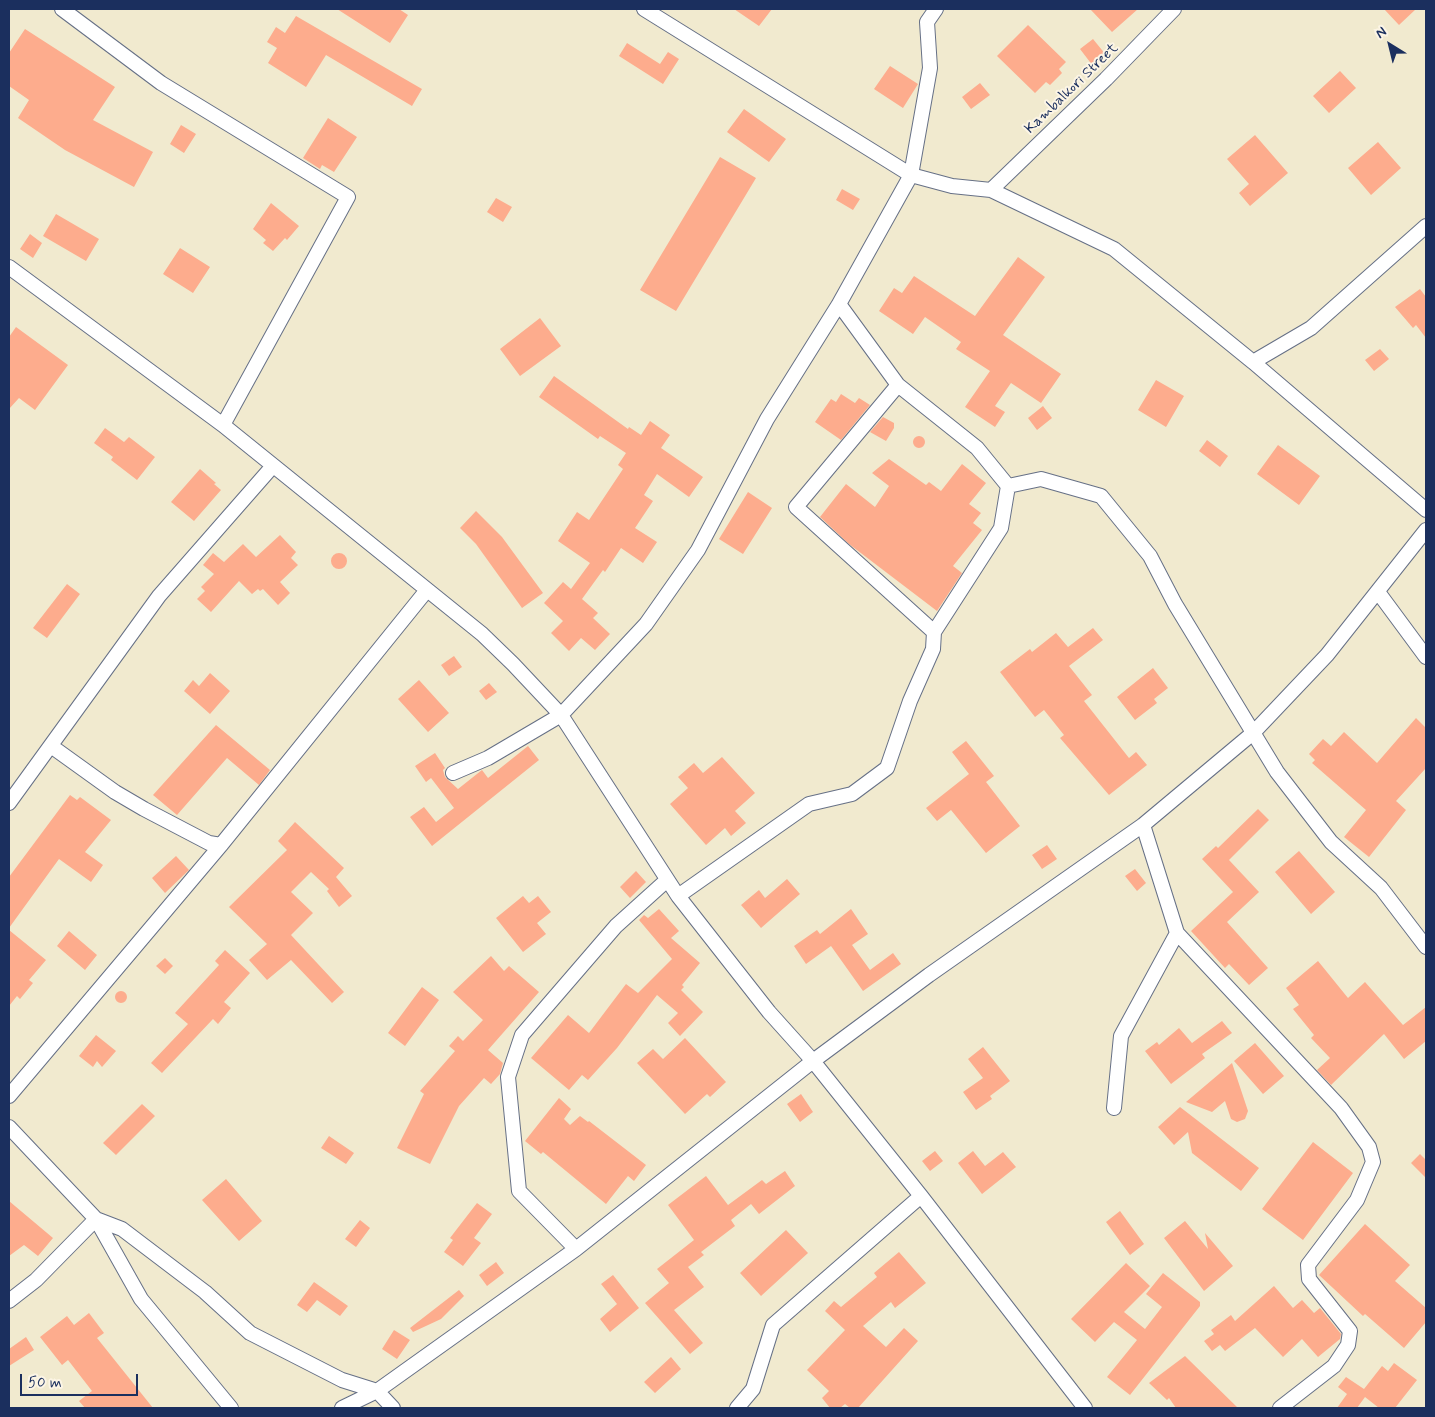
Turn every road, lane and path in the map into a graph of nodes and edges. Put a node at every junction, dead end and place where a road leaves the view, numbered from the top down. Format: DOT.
graph roads {
  1 [pos="62,9"];
  2 [pos="644,9"];
  3 [pos="936,9"];
  4 [pos="1174,9"];
  5 [pos="911,175"];
  6 [pos="990,190"];
  7 [pos="1426,226"];
  8 [pos="9,267"];
  9 [pos="839,304"];
  10 [pos="1253,362"];
  11 [pos="898,385"];
  12 [pos="223,426"];
  13 [pos="272,467"];
  14 [pos="1008,486"];
  15 [pos="1426,510"];
  16 [pos="1426,530"];
  17 [pos="427,590"];
  18 [pos="1378,592"];
  19 [pos="934,632"];
  20 [pos="1426,658"];
  21 [pos="561,715"];
  22 [pos="1253,733"];
  23 [pos="51,746"];
  24 [pos="453,773"];
  25 [pos="9,803"];
  26 [pos="1143,825"];
  27 [pos="221,845"];
  28 [pos="666,880"];
  29 [pos="678,896"];
  30 [pos="1177,933"];
  31 [pos="1426,948"];
  32 [pos="813,1060"];
  33 [pos="9,1096"];
  34 [pos="1114,1108"];
  35 [pos="9,1128"];
  36 [pos="921,1196"];
  37 [pos="96,1219"];
  38 [pos="576,1249"];
  39 [pos="9,1301"];
  40 [pos="377,1391"];
  41 [pos="1297,1403"];
  42 [pos="231,1408"];
  43 [pos="342,1408"];
  44 [pos="393,1408"];
  45 [pos="737,1408"];
  46 [pos="1085,1408"];
  47 [pos="1280,1408"];
  1 -- 12 [label="street"];
  2 -- 5 [label="street"];
  3 -- 5 [label="street"];
  4 -- 6 [label="street, Kambalkori Street"];
  5 -- 6 [label="street"];
  5 -- 9 [label="street"];
  6 -- 10 [label="street"];
  7 -- 10 [label="street"];
  8 -- 12 [label="street"];
  9 -- 11 [label="street"];
  9 -- 21 [label="street"];
  10 -- 15 [label="street"];
  11 -- 14 [label="street"];
  11 -- 19 [label="street"];
  12 -- 13 [label="street"];
  13 -- 17 [label="street"];
  13 -- 23 [label="street"];
  14 -- 19 [label="street"];
  14 -- 22 [label="street"];
  16 -- 18 [label="street"];
  17 -- 21 [label="street"];
  17 -- 27 [label="street"];
  18 -- 20 [label="street"];
  18 -- 22 [label="street"];
  19 -- 29 [label="street"];
  21 -- 24 [label="street"];
  21 -- 28 [label="street"];
  22 -- 26 [label="street"];
  22 -- 31 [label="street"];
  23 -- 25 [label="street"];
  23 -- 27 [label="street"];
  26 -- 30 [label="street"];
  26 -- 32 [label="street"];
  27 -- 33 [label="street"];
  28 -- 29 [label="street"];
  28 -- 38 [label="street"];
  29 -- 32 [label="street"];
  30 -- 34 [label="street"];
  30 -- 41 [label="street"];
  32 -- 36 [label="street"];
  32 -- 38 [label="street"];
  35 -- 37 [label="street"];
  36 -- 45 [label="street"];
  36 -- 46 [label="street"];
  37 -- 39 [label="street"];
  37 -- 40 [label="street"];
  37 -- 42 [label="street"];
  38 -- 40 [label="street"];
  40 -- 43 [label="street"];
  40 -- 44 [label="street"];
  41 -- 47 [label="street"];
}
